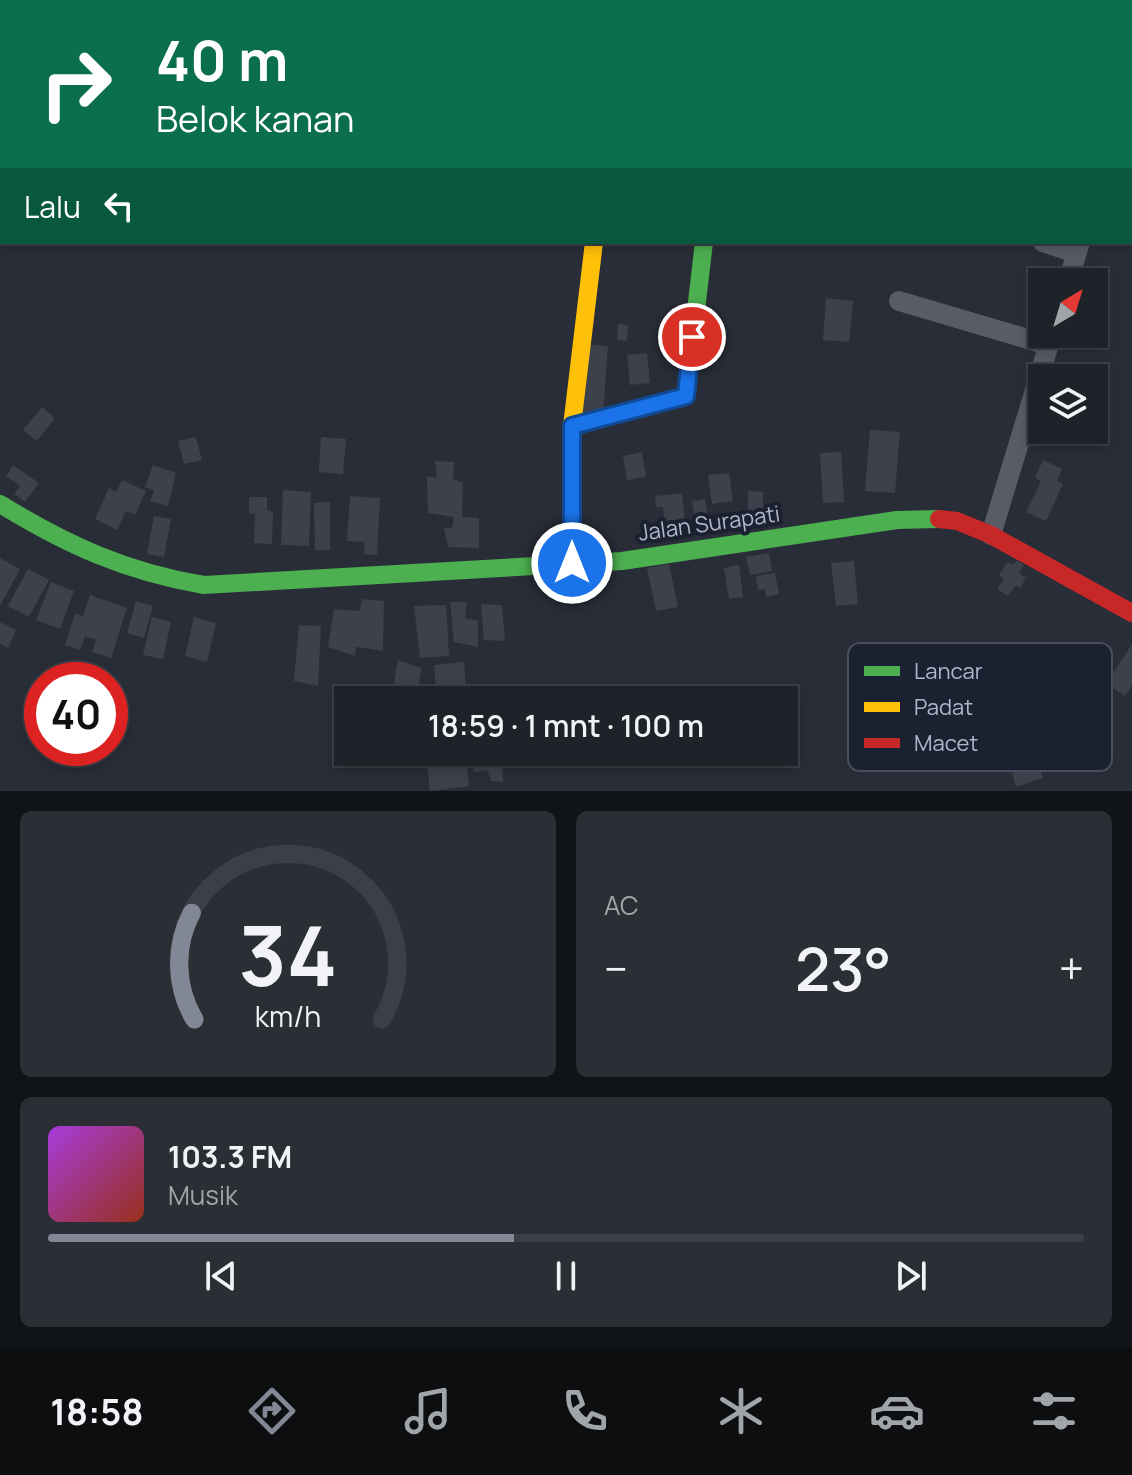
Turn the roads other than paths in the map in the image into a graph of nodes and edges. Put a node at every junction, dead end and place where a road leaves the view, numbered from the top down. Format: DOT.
graph roads {
  1 [pos="594,244"];
  2 [pos="704,244"];
  3 [pos="1055,244"];
  4 [pos="1078,248"];
  5 [pos="1072,268"];
  6 [pos="899,301"];
  7 [pos="1028,333"];
  8 [pos="1047,348"];
  9 [pos="572,426"];
  10 [pos="0,504"];
  11 [pos="991,535"];
  12 [pos="572,563"];
  13 [pos="1132,613"];
  1 -- 9 [label="street"];
  2 -- 9 [label="street"];
  3 -- 4 [label="street"];
  4 -- 5 [label="street"];
  6 -- 7 [label="street"];
  8 -- 11 [label="street"];
  9 -- 12 [label="street"];
  10 -- 12 [label="street, Jalan Surapati"];
  11 -- 12 [label="street, Jalan Surapati"];
  11 -- 13 [label="street, Jalan Surapati"];
}
